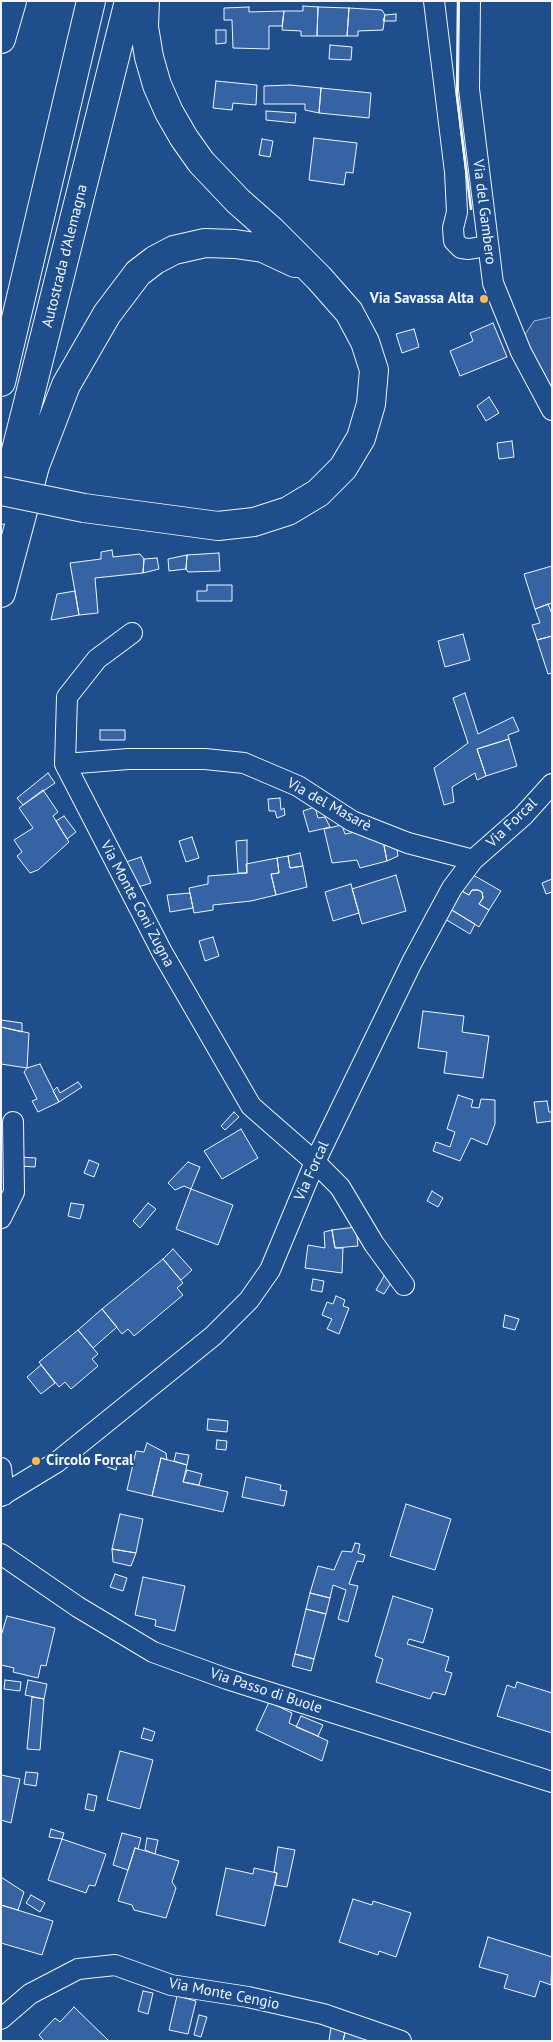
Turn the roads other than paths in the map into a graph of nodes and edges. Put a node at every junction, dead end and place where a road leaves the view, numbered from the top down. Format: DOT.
graph roads {
  1 [pos="12,1"];
  2 [pos="91,1"];
  3 [pos="129,1"];
  4 [pos="145,1"];
  5 [pos="434,1"];
  6 [pos="470,1"];
  7 [pos="1,39"];
  8 [pos="487,246"];
  9 [pos="319,278"];
  10 [pos="1,382"];
  11 [pos="552,410"];
  12 [pos="1,491"];
  13 [pos="1,510"];
  14 [pos="1,593"];
  15 [pos="132,633"];
  16 [pos="65,764"];
  17 [pos="552,784"];
  18 [pos="473,860"];
  19 [pos="13,1122"];
  20 [pos="315,1162"];
  21 [pos="1,1218"];
  22 [pos="404,1285"];
  23 [pos="1,1468"];
  24 [pos="3,1495"];
  25 [pos="1,1554"];
  26 [pos="552,1782"];
  27 [pos="1,2019"];
  28 [pos="401,2041"];
  1 -- 7 [label="highway"];
  2 -- 10 [label="highway"];
  3 -- 13 [label="highway, Autostrada d'Alemagna"];
  4 -- 9 [label="highway"];
  5 -- 8 [label="street"];
  6 -- 8 [label="street, Via del Gambero"];
  8 -- 11 [label="street, Via del Gambero"];
  9 -- 12 [label="highway, bridge"];
  9 -- 14 [label="highway"];
  15 -- 16 [label="street, Via Monte Coni Zugna"];
  16 -- 18 [label="street, Via del Masarè"];
  16 -- 20 [label="street, Via Monte Coni Zugna"];
  17 -- 18 [label="street, Via Forcal"];
  18 -- 20 [label="street, Via Forcal"];
  19 -- 21 [label="street"];
  20 -- 22 [label="street, Via Monte Coni Zugna"];
  20 -- 24 [label="street, Via Forcal"];
  23 -- 24 [label="street"];
  25 -- 26 [label="street, Via Passo di Buole"];
  27 -- 28 [label="street, Via Monte Cengio"];
}
